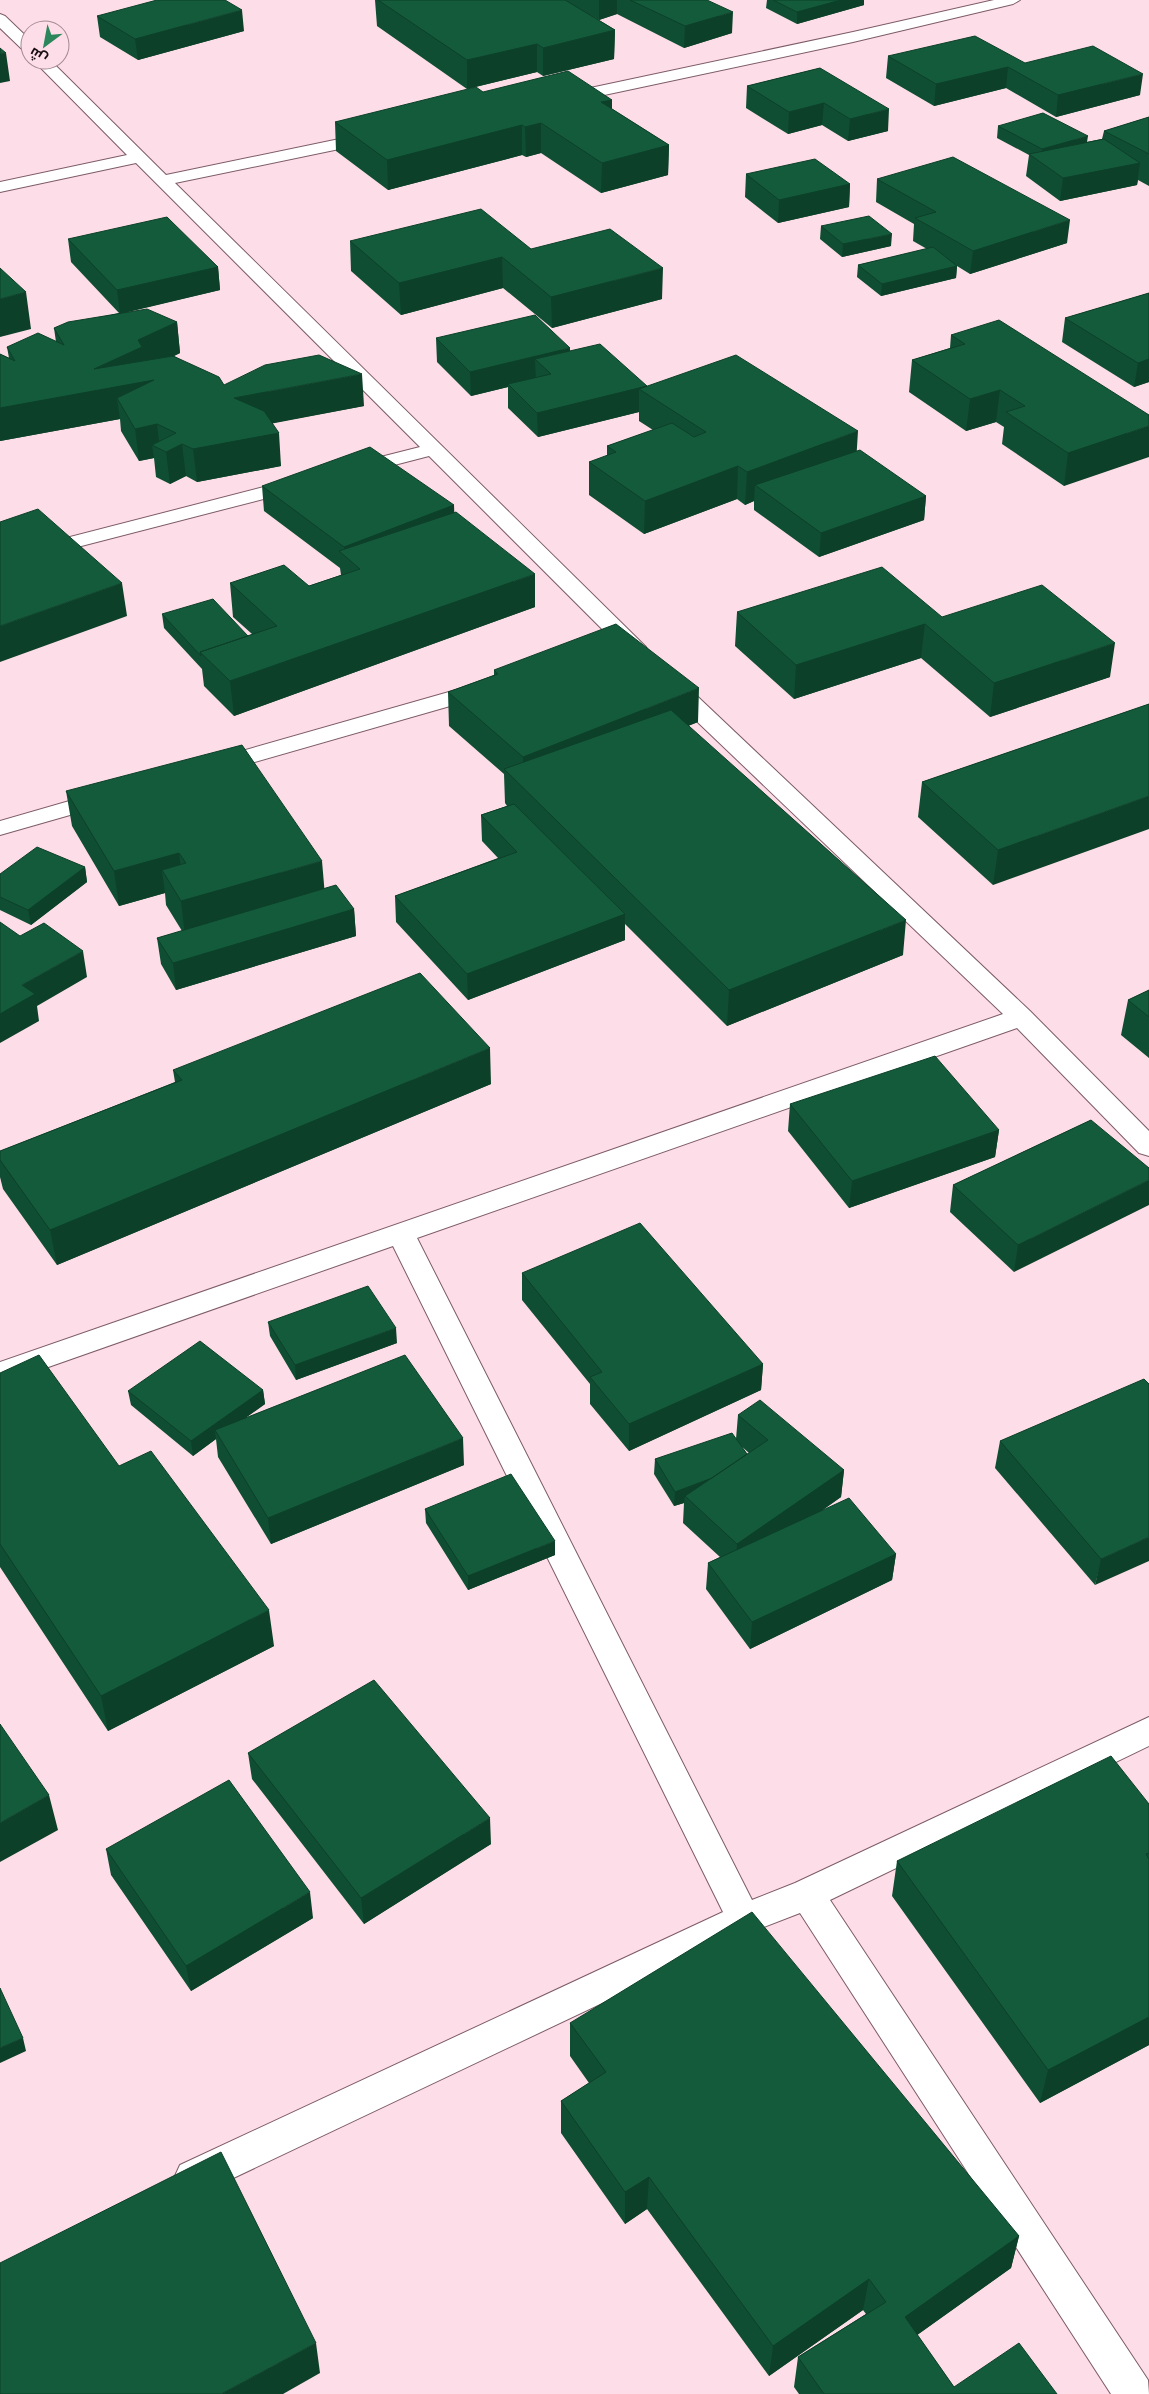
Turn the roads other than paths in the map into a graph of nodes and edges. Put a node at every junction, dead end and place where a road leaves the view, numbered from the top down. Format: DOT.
graph roads {
  1 [pos="1013,0"];
  2 [pos="0,19"];
  3 [pos="20,39"];
  4 [pos="50,70"];
  5 [pos="543,102"];
  6 [pos="390,134"];
  7 [pos="137,158"];
  8 [pos="161,181"];
  9 [pos="0,187"];
  10 [pos="434,448"];
  11 [pos="0,561"];
  12 [pos="508,682"];
  13 [pos="195,772"];
  14 [pos="120,794"];
  15 [pos="0,828"];
  16 [pos="1021,1017"];
  17 [pos="1149,1147"];
  18 [pos="401,1234"];
  19 [pos="1,1371"];
  20 [pos="1149,1731"];
  21 [pos="807,1894"];
  22 [pos="744,1919"];
  23 [pos="161,2193"];
  24 [pos="1134,2394"];
  1 -- 5 [label="street"];
  2 -- 3 [label="street"];
  4 -- 7 [label="street"];
  6 -- 8 [label="street"];
  7 -- 8 [label="street"];
  7 -- 9 [label="street"];
  8 -- 10 [label="street"];
  10 -- 11 [label="street"];
  10 -- 16 [label="street"];
  12 -- 13 [label="street"];
  14 -- 15 [label="street"];
  16 -- 17 [label="street"];
  16 -- 18 [label="street"];
  18 -- 19 [label="street"];
  18 -- 22 [label="street"];
  20 -- 21 [label="street"];
  21 -- 22 [label="street"];
  21 -- 24 [label="street"];
  22 -- 23 [label="street"];
}
